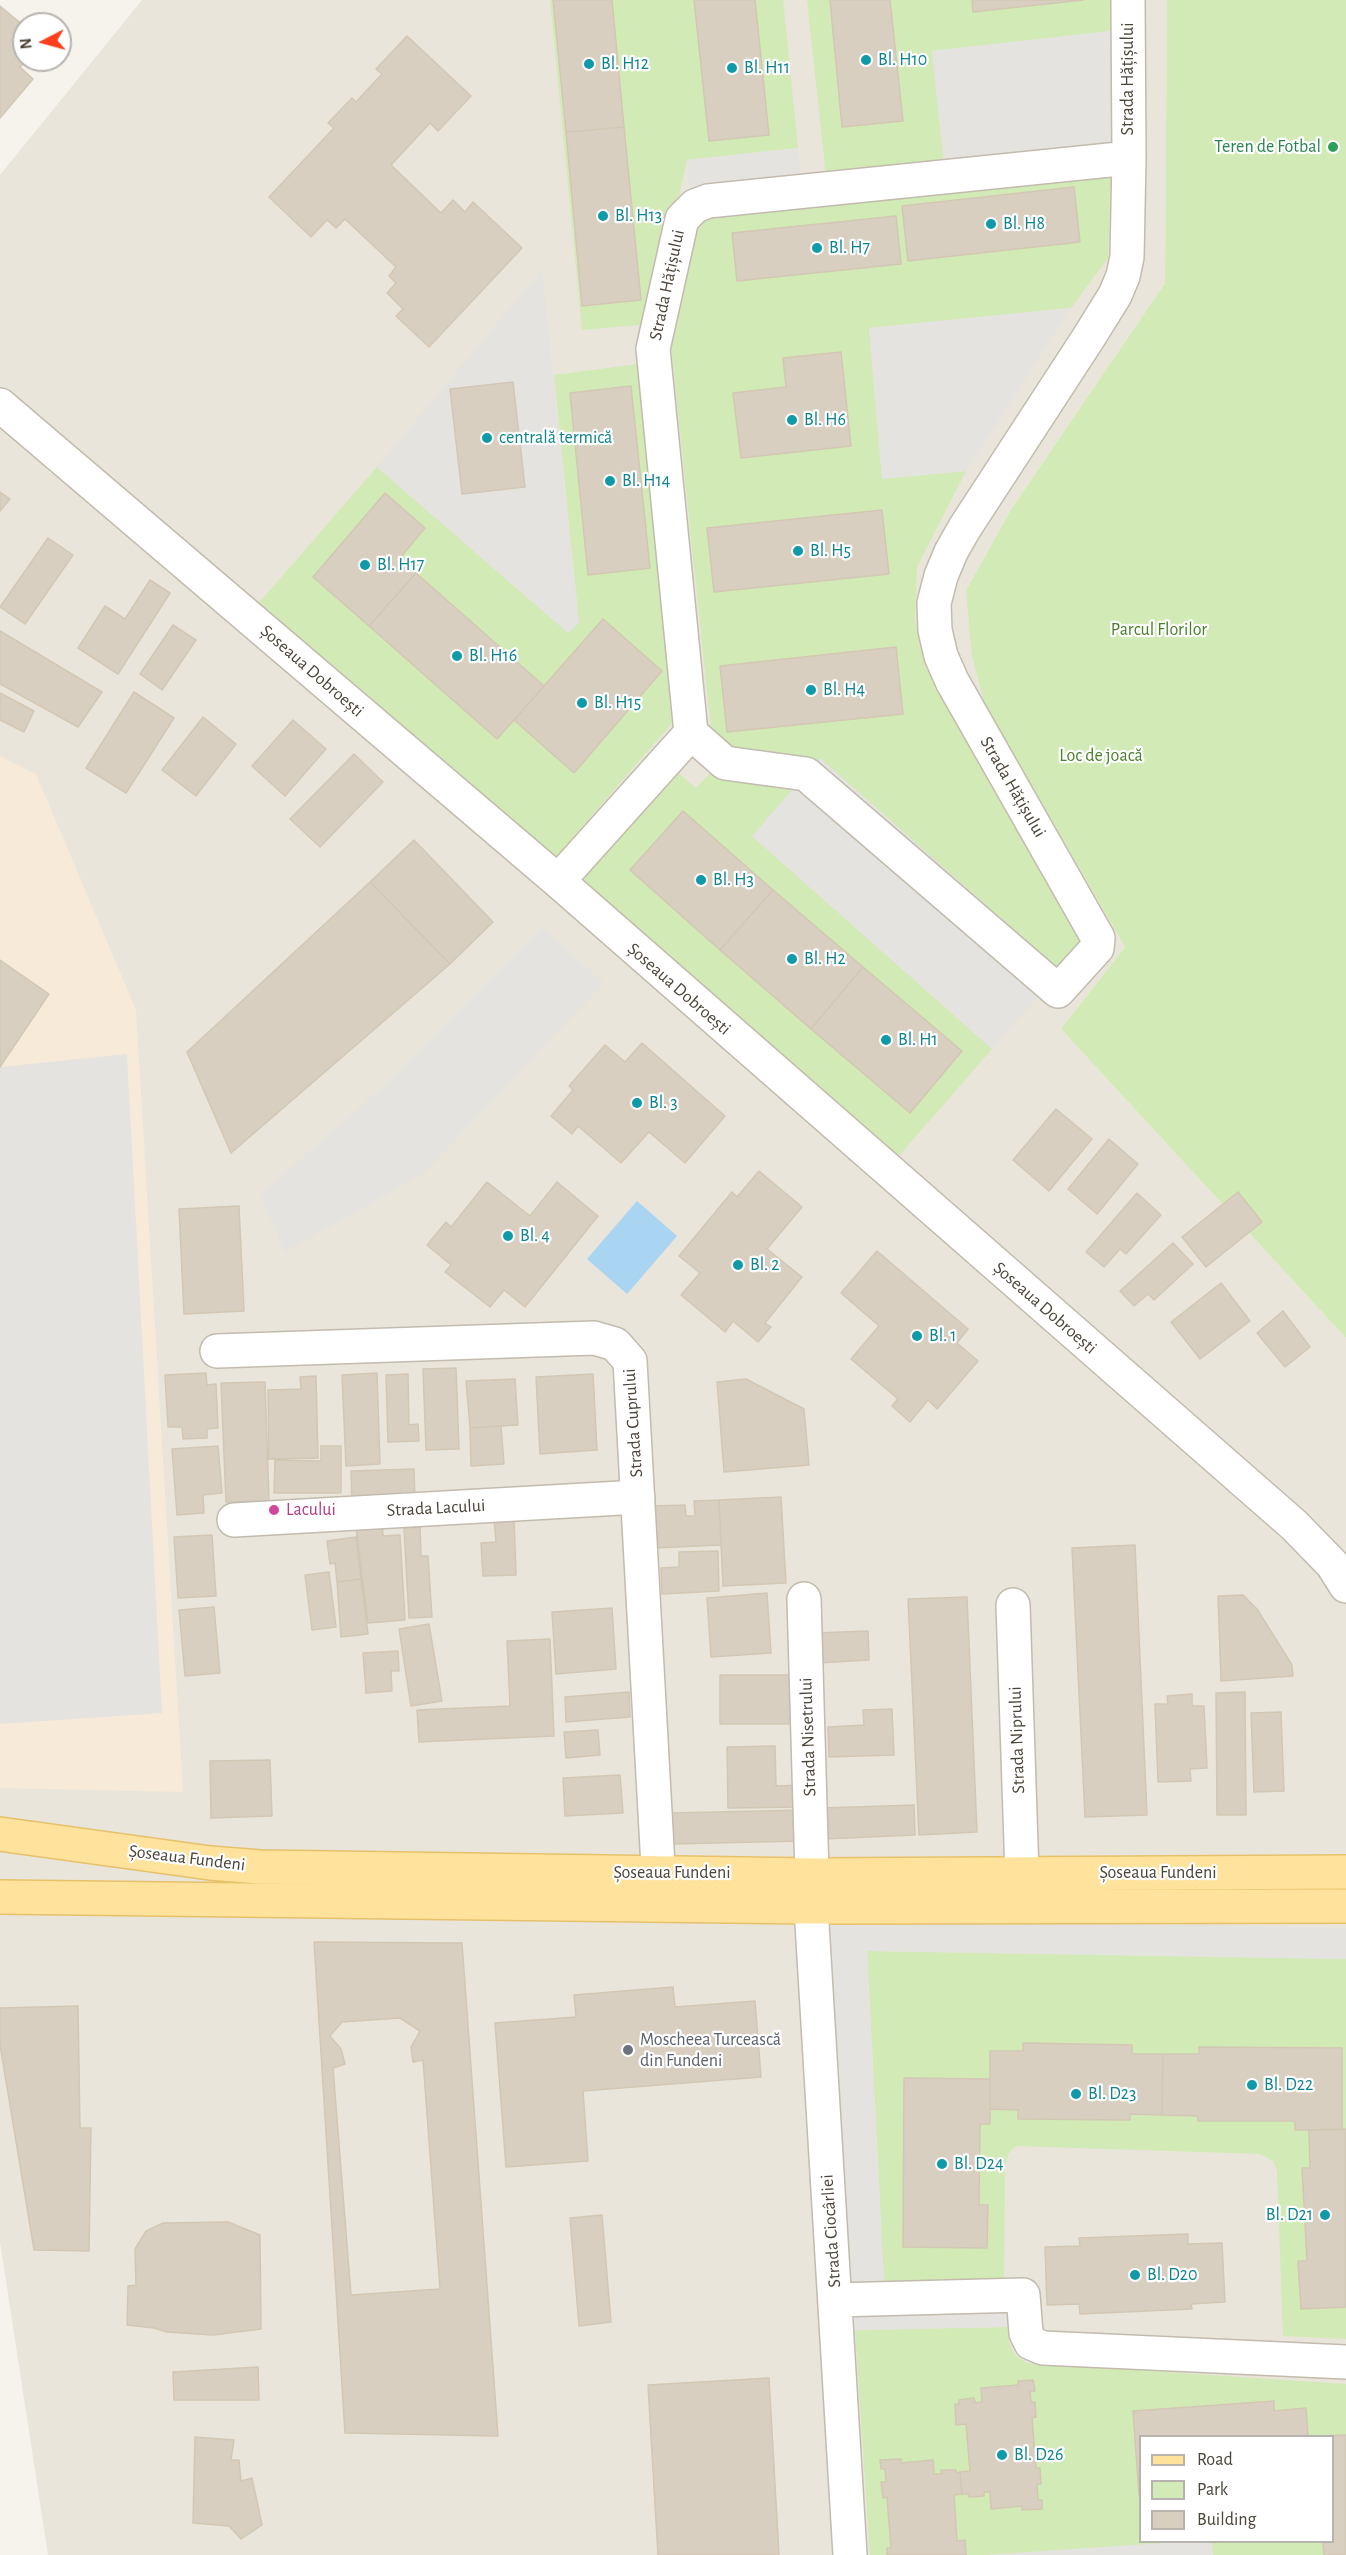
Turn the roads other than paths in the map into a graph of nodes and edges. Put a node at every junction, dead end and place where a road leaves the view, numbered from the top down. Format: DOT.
graph roads {
  1 [pos="1128,0"];
  2 [pos="1129,158"];
  3 [pos="0,405"];
  4 [pos="691,733"];
  5 [pos="558,881"];
  6 [pos="217,1351"];
  7 [pos="638,1497"];
  8 [pos="234,1520"];
  9 [pos="1346,1586"];
  10 [pos="804,1599"];
  11 [pos="1013,1605"];
  12 [pos="0,1834"];
  13 [pos="1346,1872"];
  14 [pos="1022,1874"];
  15 [pos="812,1875"];
  16 [pos="660,1889"];
  17 [pos="0,1897"];
  18 [pos="1346,1906"];
  19 [pos="811,1907"];
  20 [pos="835,2300"];
  21 [pos="1346,2362"];
  22 [pos="850,2555"];
  1 -- 2 [label="street, Strada Hățișului"];
  2 -- 4 [label="street, Strada Hățișului"];
  2 -- 4 [label="street, Strada Hățișului"];
  3 -- 5 [label="street, Șoseaua Dobroești"];
  4 -- 5 [label="street"];
  5 -- 9 [label="street, Șoseaua Dobroești"];
  6 -- 7 [label="street, Strada Cuprului"];
  7 -- 8 [label="street, Strada Lacului"];
  7 -- 16 [label="street, Strada Cuprului"];
  10 -- 15 [label="street, Strada Nisetrului"];
  11 -- 14 [label="street, Strada Niprului"];
  12 -- 16 [label="main road, Șoseaua Fundeni"];
  13 -- 14 [label="main road, Șoseaua Fundeni"];
  14 -- 15 [label="main road, Șoseaua Fundeni"];
  15 -- 16 [label="main road, Șoseaua Fundeni"];
  16 -- 17 [label="main road, Șoseaua Fundeni"];
  16 -- 19 [label="main road, Șoseaua Fundeni"];
  18 -- 19 [label="main road, Șoseaua Fundeni"];
  19 -- 20 [label="street, Strada Ciocârliei"];
  20 -- 21 [label="street"];
  20 -- 22 [label="street, Strada Ciocârliei"];
}
